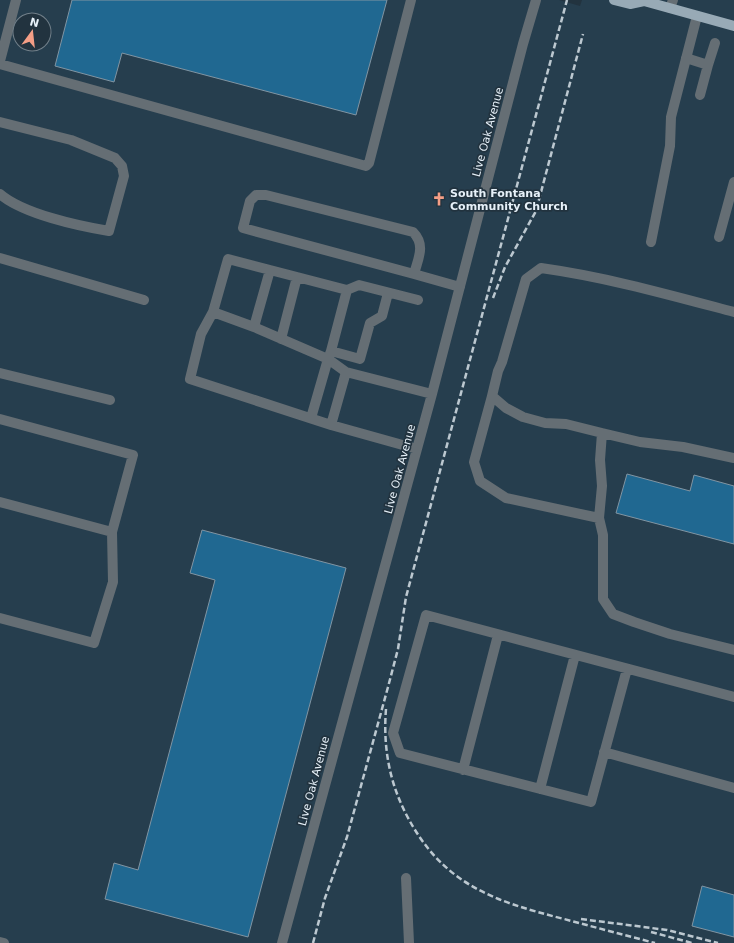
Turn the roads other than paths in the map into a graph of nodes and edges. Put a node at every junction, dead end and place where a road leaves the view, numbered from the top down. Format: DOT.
graph roads {
  1 [pos="16,0"];
  2 [pos="411,0"];
  3 [pos="536,0"];
  4 [pos="614,0"];
  5 [pos="644,1"];
  6 [pos="671,4"];
  7 [pos="697,16"];
  8 [pos="734,26"];
  9 [pos="715,43"];
  10 [pos="686,58"];
  11 [pos="0,62"];
  12 [pos="708,65"];
  13 [pos="700,95"];
  14 [pos="0,122"];
  15 [pos="734,182"];
  16 [pos="0,194"];
  17 [pos="719,236"];
  18 [pos="651,242"];
  19 [pos="0,258"];
  20 [pos="270,270"];
  21 [pos="414,274"];
  22 [pos="297,277"];
  23 [pos="460,287"];
  24 [pos="347,290"];
  25 [pos="388,293"];
  26 [pos="144,300"];
  27 [pos="418,300"];
  28 [pos="213,312"];
  29 [pos="734,312"];
  30 [pos="254,327"];
  31 [pos="281,338"];
  32 [pos="329,355"];
  33 [pos="346,372"];
  34 [pos="0,373"];
  35 [pos="432,394"];
  36 [pos="492,396"];
  37 [pos="110,400"];
  38 [pos="311,418"];
  39 [pos="0,420"];
  40 [pos="331,425"];
  41 [pos="602,433"];
  42 [pos="417,449"];
  43 [pos="734,458"];
  44 [pos="0,502"];
  45 [pos="598,518"];
  46 [pos="112,532"];
  47 [pos="0,618"];
  48 [pos="498,635"];
  49 [pos="734,650"];
  50 [pos="575,655"];
  51 [pos="627,669"];
  52 [pos="734,697"];
  53 [pos="604,752"];
  54 [pos="463,770"];
  55 [pos="734,788"];
  56 [pos="540,789"];
  57 [pos="406,878"];
  58 [pos="0,942"];
  59 [pos="4,943"];
  60 [pos="282,943"];
  61 [pos="409,943"];
  1 -- 11 [label="street"];
  2 -- 11 [label="street"];
  3 -- 23 [label="street, Live Oak Avenue"];
  4 -- 5 [label="main road"];
  5 -- 6 [label="main road"];
  6 -- 7 [label="main road"];
  7 -- 8 [label="main road"];
  7 -- 10 [label="street"];
  9 -- 12 [label="street"];
  10 -- 12 [label="street"];
  10 -- 18 [label="street"];
  12 -- 13 [label="street"];
  14 -- 16 [label="street"];
  15 -- 17 [label="street"];
  19 -- 26 [label="street"];
  20 -- 22 [label="street"];
  20 -- 28 [label="street"];
  20 -- 30 [label="street"];
  21 -- 21 [label="street"];
  21 -- 23 [label="street"];
  22 -- 24 [label="street"];
  22 -- 31 [label="street"];
  23 -- 35 [label="street, Live Oak Avenue"];
  24 -- 25 [label="street"];
  24 -- 32 [label="street"];
  25 -- 27 [label="street"];
  25 -- 32 [label="street"];
  28 -- 30 [label="street"];
  28 -- 38 [label="street"];
  29 -- 36 [label="street"];
  30 -- 31 [label="street"];
  31 -- 32 [label="street"];
  32 -- 33 [label="street"];
  32 -- 38 [label="street"];
  33 -- 35 [label="street"];
  33 -- 40 [label="street"];
  34 -- 37 [label="street"];
  35 -- 42 [label="street, Live Oak Avenue"];
  36 -- 41 [label="street"];
  36 -- 45 [label="street"];
  38 -- 40 [label="street"];
  39 -- 46 [label="street"];
  40 -- 42 [label="street"];
  41 -- 43 [label="street"];
  41 -- 45 [label="street"];
  42 -- 60 [label="street, Live Oak Avenue"];
  44 -- 46 [label="street"];
  45 -- 49 [label="street"];
  46 -- 47 [label="street"];
  48 -- 50 [label="street"];
  48 -- 54 [label="street"];
  48 -- 54 [label="street"];
  50 -- 51 [label="street"];
  50 -- 56 [label="street"];
  51 -- 52 [label="street"];
  51 -- 53 [label="street"];
  53 -- 55 [label="street"];
  53 -- 56 [label="street"];
  54 -- 56 [label="street"];
  57 -- 61 [label="street"];
  58 -- 59 [label="street"];
}
